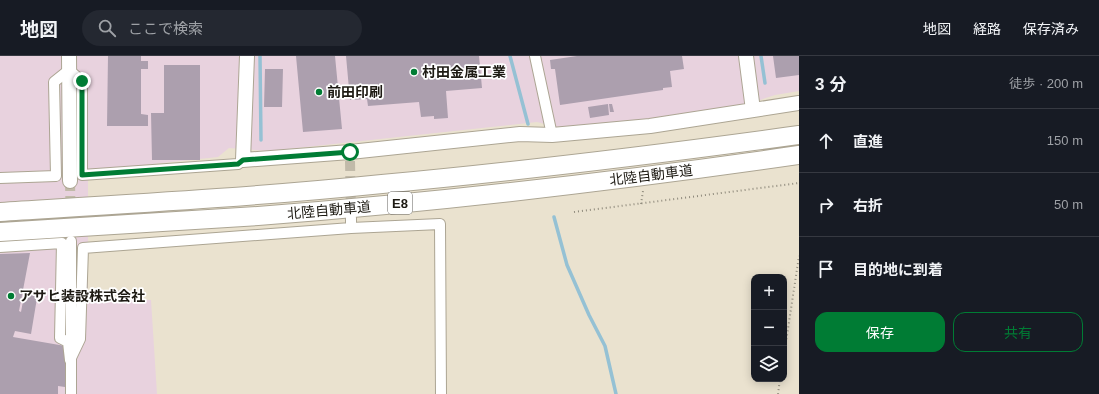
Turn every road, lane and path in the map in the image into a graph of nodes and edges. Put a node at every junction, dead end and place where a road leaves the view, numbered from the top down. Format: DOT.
graph roads {
  1 [pos="247,56"];
  2 [pos="535,56"];
  3 [pos="746,56"];
  4 [pos="69,63"];
  5 [pos="799,102"];
  6 [pos="753,110"];
  7 [pos="552,135"];
  8 [pos="799,135"];
  9 [pos="799,155"];
  10 [pos="243,160"];
  11 [pos="0,178"];
  12 [pos="70,181"];
  13 [pos="799,183"];
  14 [pos="643,188"];
  15 [pos="641,204"];
  16 [pos="0,212"];
  17 [pos="574,212"];
  18 [pos="352,218"];
  19 [pos="350,228"];
  20 [pos="0,232"];
  21 [pos="71,241"];
  22 [pos="0,247"];
  23 [pos="799,256"];
  24 [pos="785,346"];
  25 [pos="70,360"];
  26 [pos="780,382"];
  27 [pos="71,394"];
  28 [pos="441,394"];
  29 [pos="778,394"];
  1 -- 10 [label="street"];
  2 -- 7 [label="street"];
  3 -- 6 [label="street"];
  4 -- 10 [label="street"];
  4 -- 11 [label="street"];
  4 -- 12 [label="street"];
  5 -- 6 [label="street"];
  6 -- 7 [label="street"];
  7 -- 10 [label="street"];
  8 -- 16 [label="highway, 北陸自動車道 / E8"];
  9 -- 20 [label="highway, 北陸自動車道 / E8"];
  13 -- 15 [label="path"];
  14 -- 15 [label="path"];
  15 -- 17 [label="path"];
  18 -- 19 [label="street"];
  19 -- 25 [label="street"];
  19 -- 28 [label="street"];
  21 -- 25 [label="street"];
  22 -- 25 [label="street"];
  23 -- 24 [label="path"];
  25 -- 27 [label="street"];
  26 -- 29 [label="path"];
}
